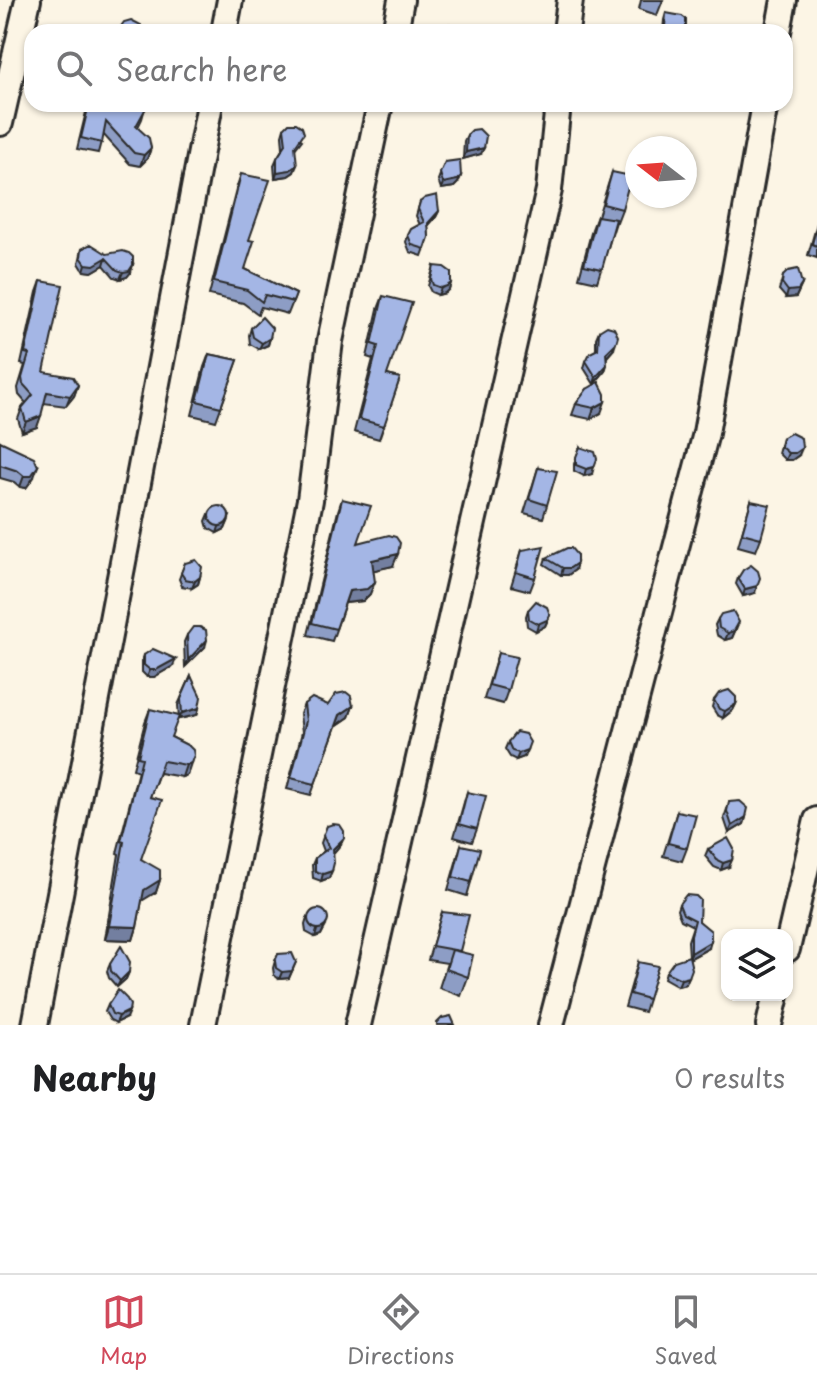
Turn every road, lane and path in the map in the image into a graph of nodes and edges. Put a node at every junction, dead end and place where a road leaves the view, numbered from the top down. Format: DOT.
graph roads {
  1 [pos="28,0"];
  2 [pos="230,0"];
  3 [pos="401,0"];
  4 [pos="570,0"];
  5 [pos="784,0"];
  6 [pos="226,24"];
  7 [pos="396,24"];
  8 [pos="567,24"];
  9 [pos="780,24"];
  10 [pos="208,112"];
  11 [pos="378,112"];
  12 [pos="557,112"];
  13 [pos="764,112"];
  14 [pos="0,123"];
  15 [pos="817,820"];
  16 [pos="792,929"];
  17 [pos="775,1001"];
  18 [pos="35,1025"];
  19 [pos="203,1025"];
  20 [pos="358,1025"];
  21 [pos="551,1025"];
  22 [pos="769,1025"];
  1 -- 14 [label="street"];
  2 -- 6 [label="street"];
  3 -- 7 [label="street"];
  4 -- 8 [label="street"];
  5 -- 9 [label="street"];
  10 -- 18 [label="street"];
  11 -- 19 [label="street"];
  12 -- 20 [label="street"];
  13 -- 21 [label="street"];
  15 -- 16 [label="street"];
  17 -- 22 [label="street"];
}
